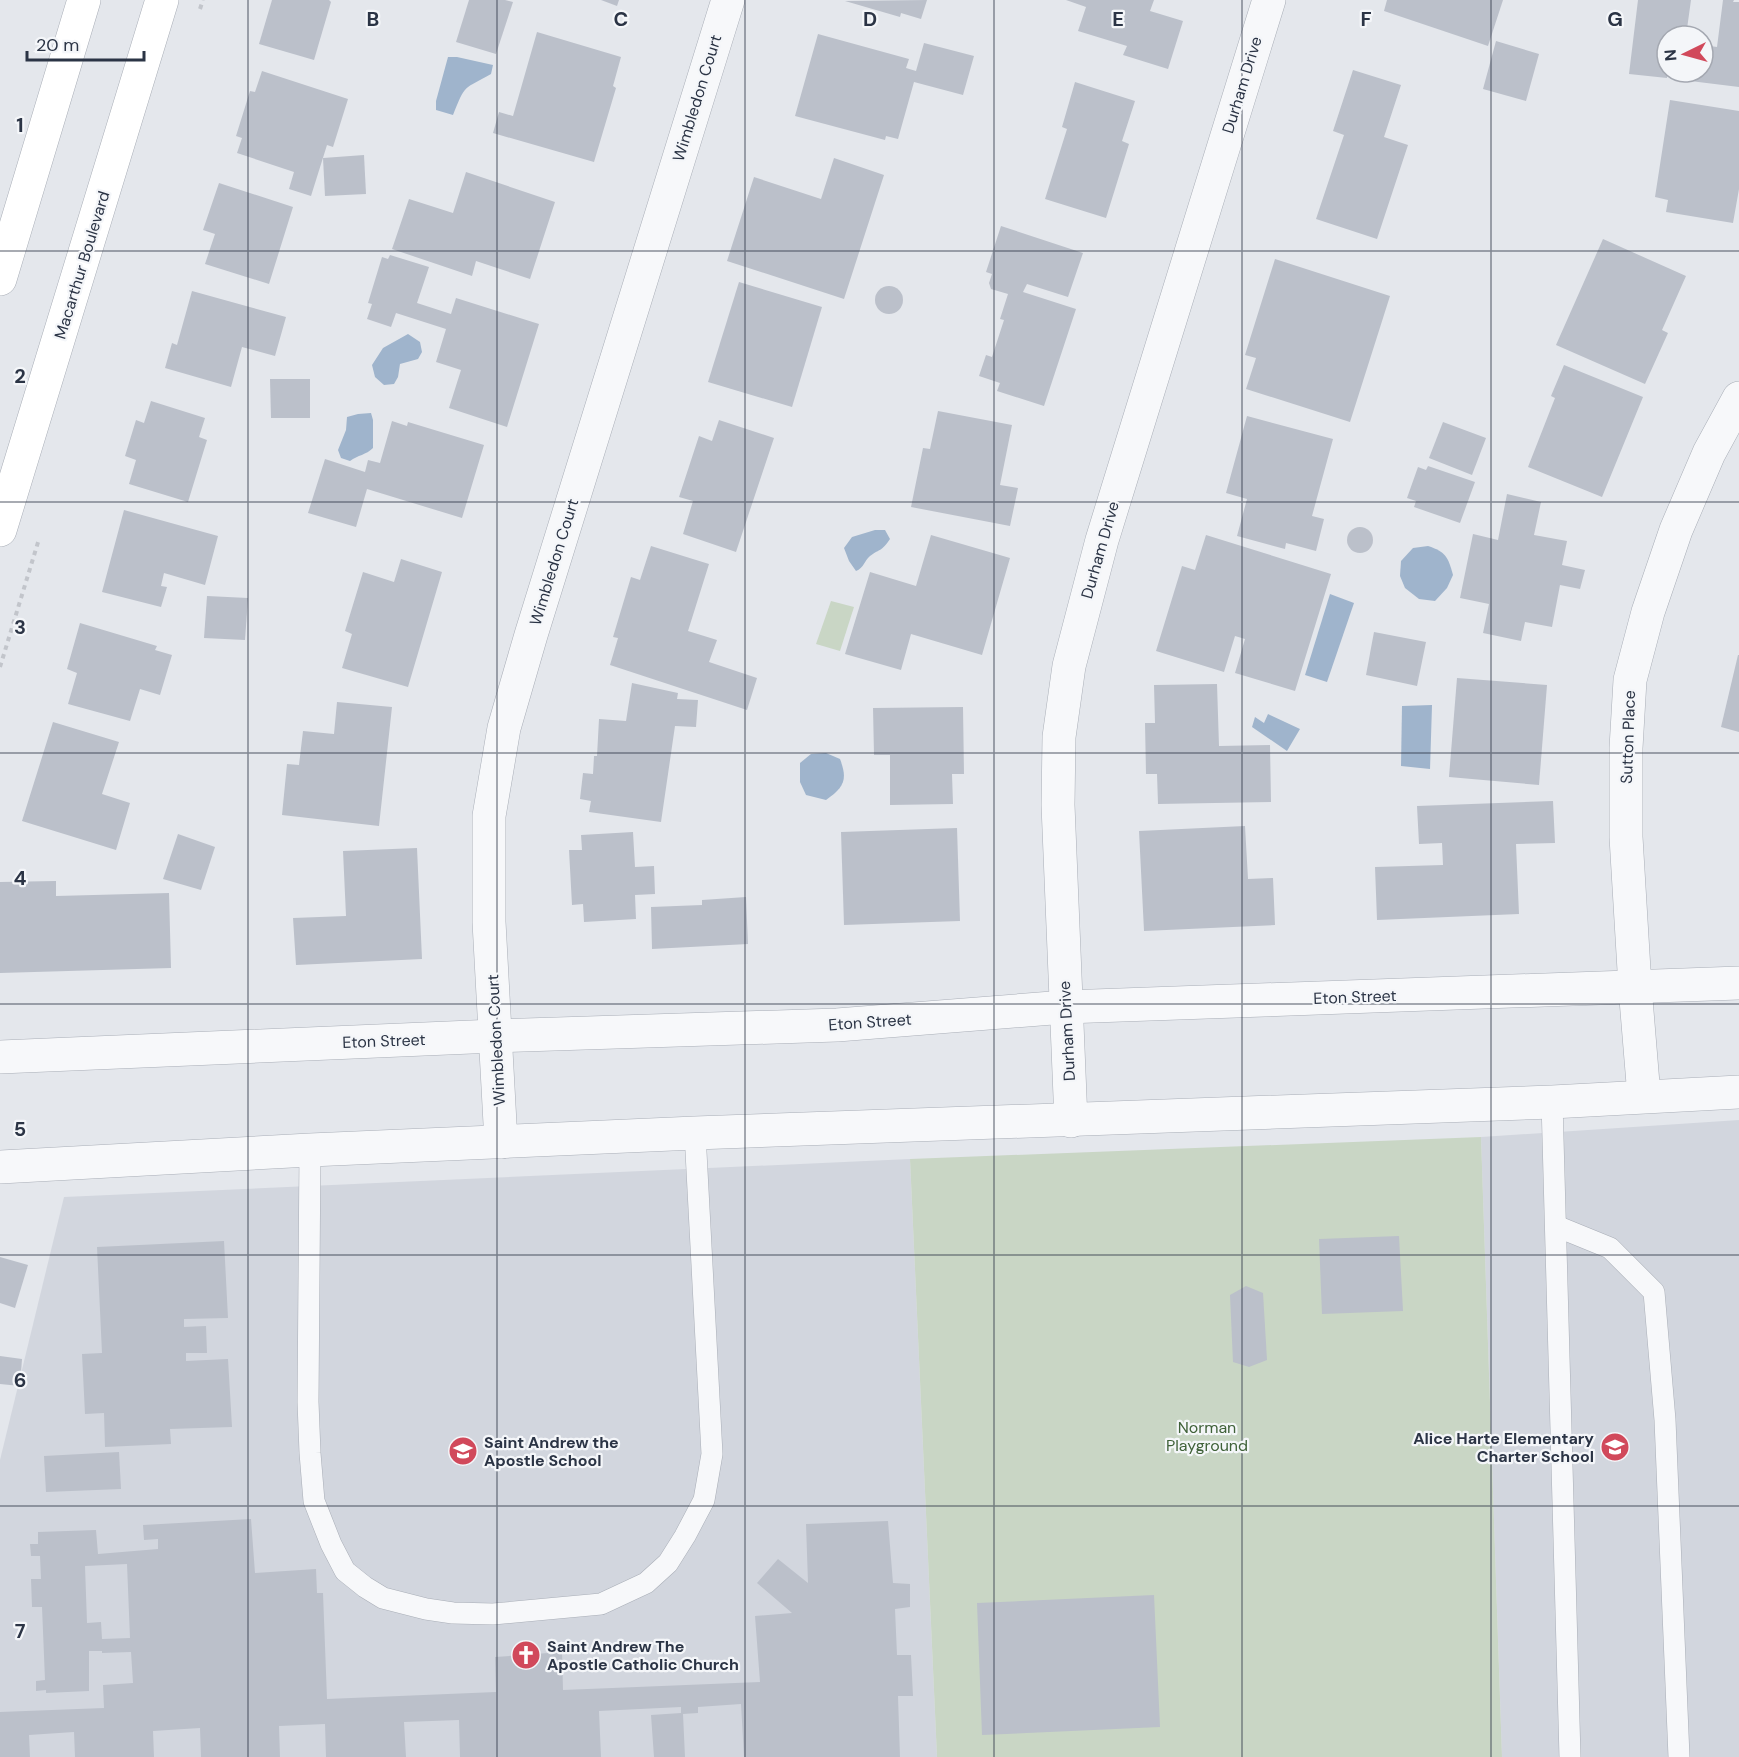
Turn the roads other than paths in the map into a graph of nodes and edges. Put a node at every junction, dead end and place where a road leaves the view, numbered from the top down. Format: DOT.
graph roads {
  1 [pos="84,0"];
  2 [pos="162,0"];
  3 [pos="728,0"];
  4 [pos="1269,0"];
  5 [pos="0,279"];
  6 [pos="1739,398"];
  7 [pos="0,530"];
  8 [pos="1739,982"];
  9 [pos="1635,987"];
  10 [pos="1065,1007"];
  11 [pos="495,1036"];
  12 [pos="0,1057"];
  13 [pos="1739,1092"];
  14 [pos="1644,1096"];
  15 [pos="1552,1102"];
  16 [pos="1071,1120"];
  17 [pos="695,1133"];
  18 [pos="501,1142"];
  19 [pos="310,1150"];
  20 [pos="0,1167"];
  21 [pos="1556,1226"];
  22 [pos="1570,1757"];
  23 [pos="1679,1757"];
  1 -- 5 [label="street"];
  2 -- 7 [label="street, Macarthur Boulevard"];
  3 -- 11 [label="street, Wimbledon Court"];
  4 -- 10 [label="street, Durham Drive"];
  6 -- 9 [label="street, Sutton Place"];
  8 -- 9 [label="street, Eton Street"];
  9 -- 10 [label="street, Eton Street"];
  9 -- 14 [label="street, Sutton Place"];
  10 -- 11 [label="street, Eton Street"];
  10 -- 16 [label="street, Durham Drive"];
  11 -- 12 [label="street, Eton Street"];
  11 -- 18 [label="street, Wimbledon Court"];
  13 -- 14 [label="street"];
  14 -- 15 [label="street"];
  15 -- 16 [label="street"];
  15 -- 21 [label="lane"];
  16 -- 17 [label="street"];
  17 -- 18 [label="street"];
  17 -- 19 [label="lane"];
  18 -- 19 [label="street"];
  19 -- 20 [label="street"];
  21 -- 22 [label="lane"];
  21 -- 23 [label="lane"];
}
